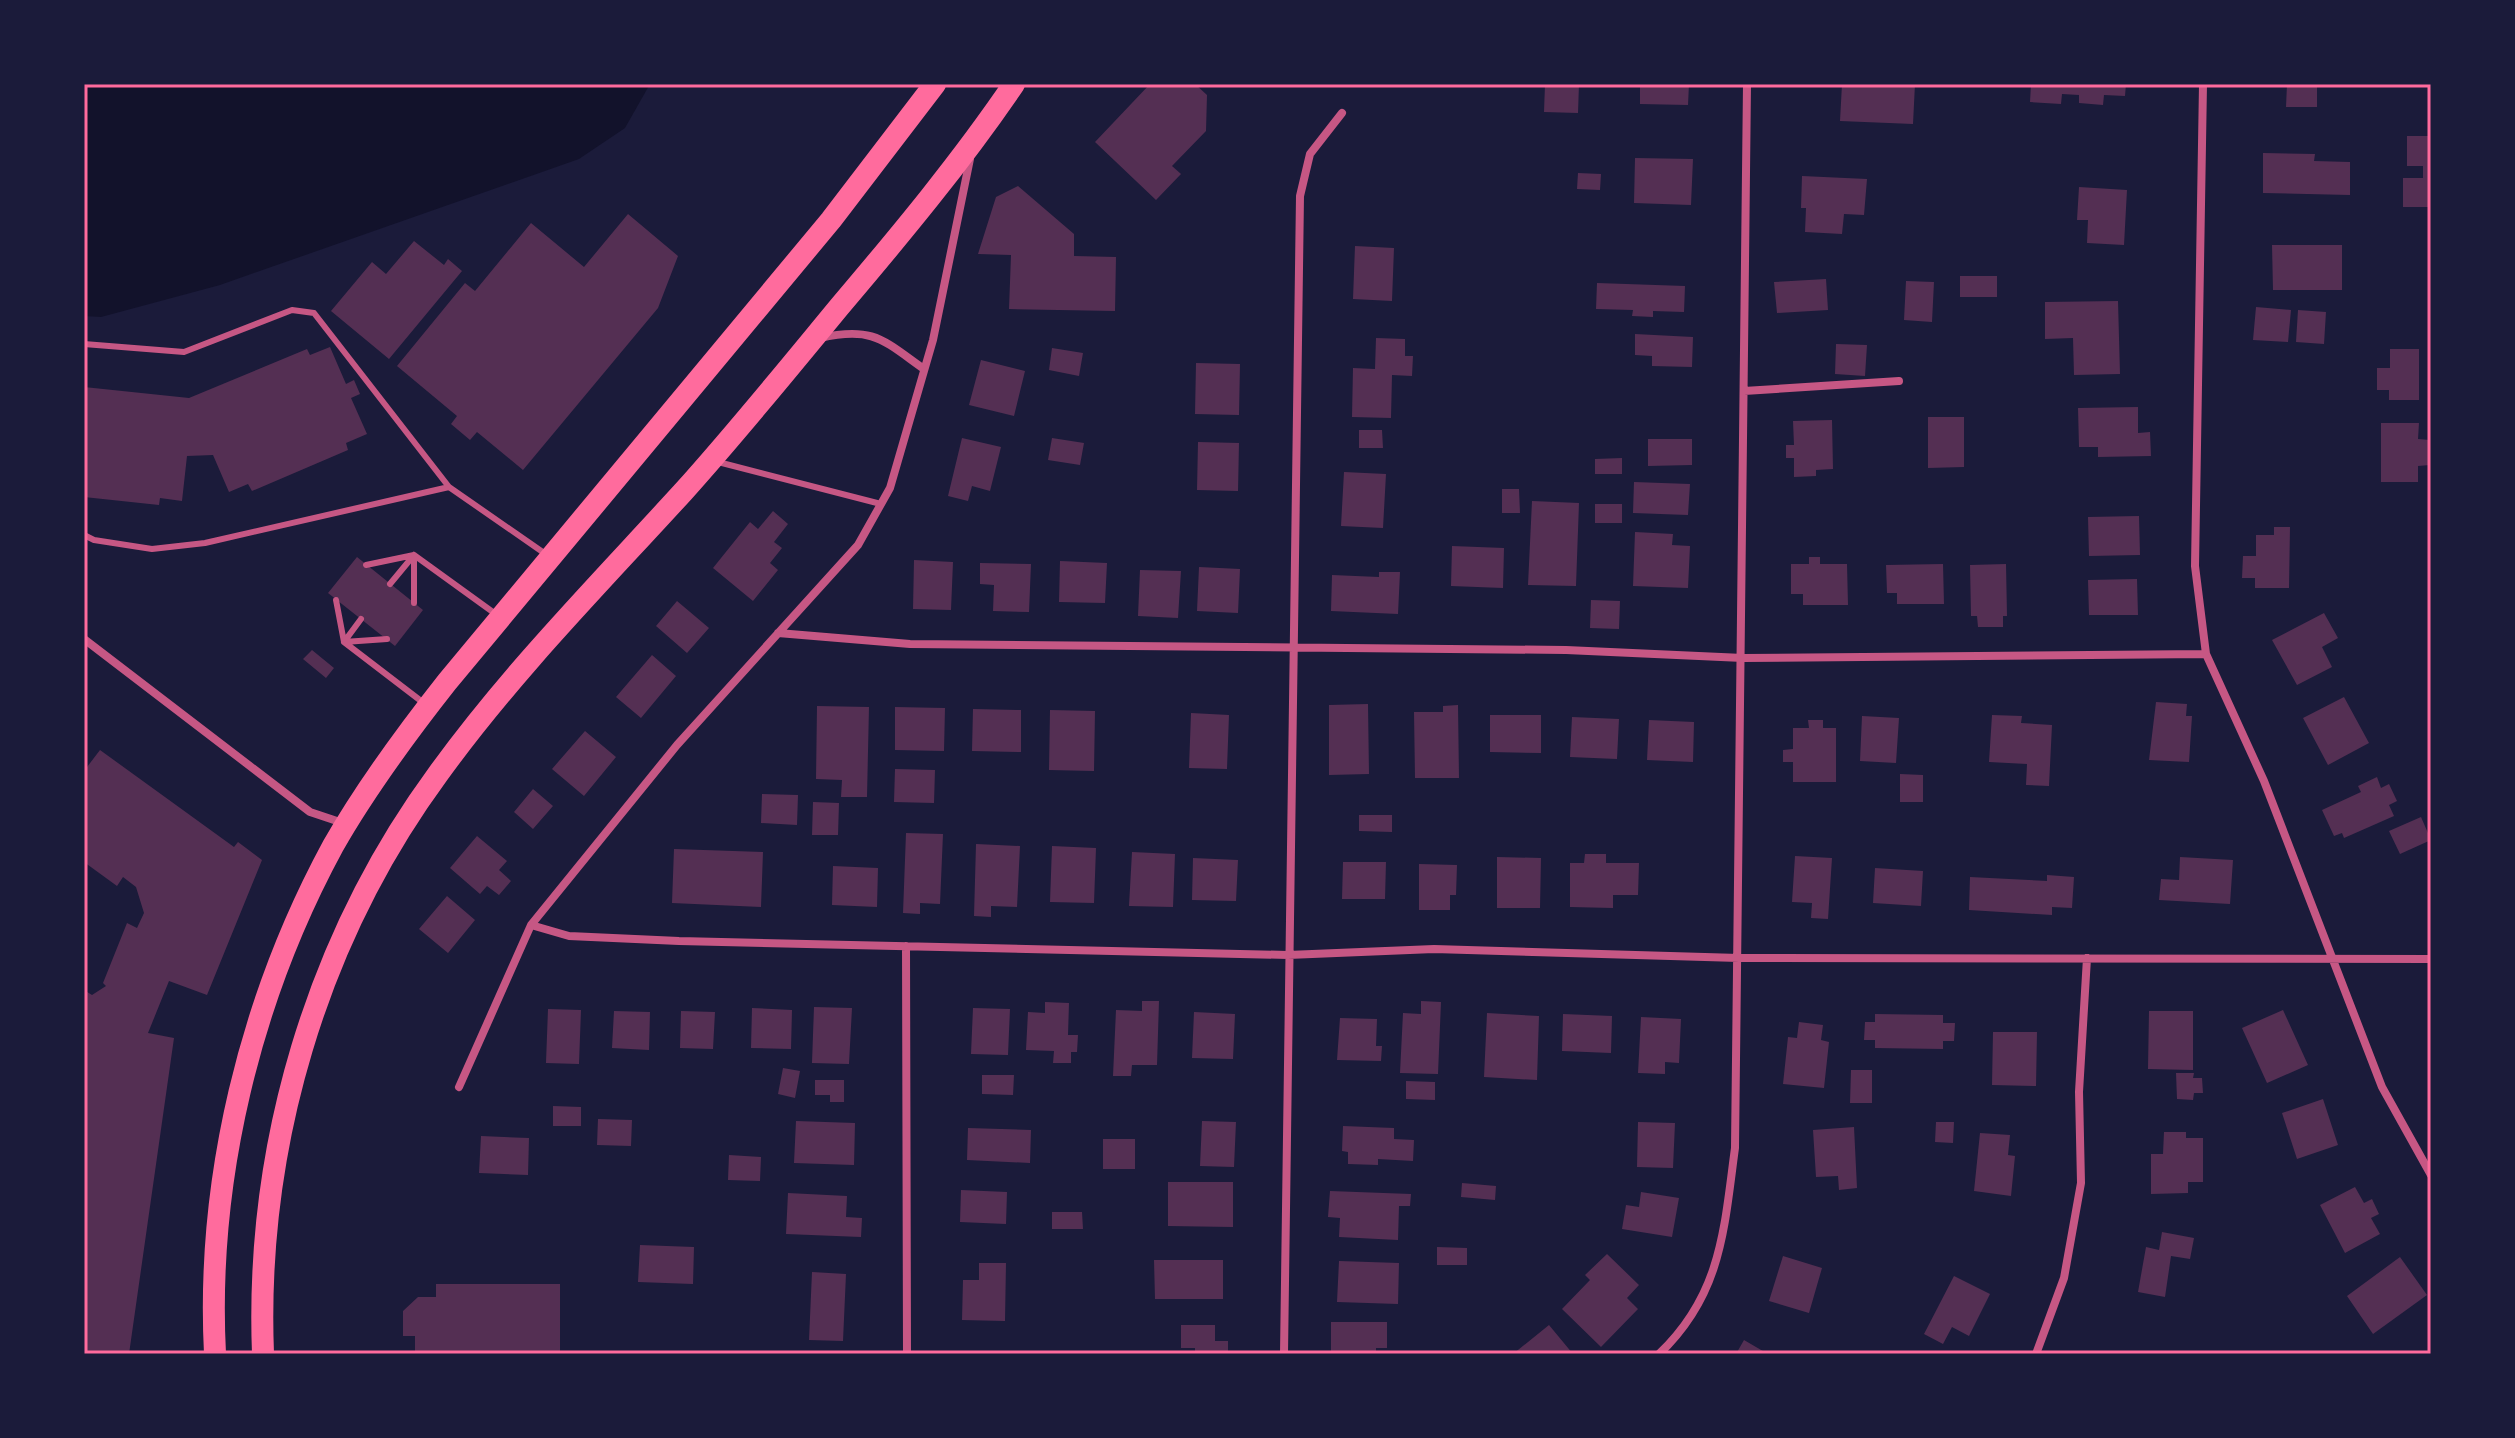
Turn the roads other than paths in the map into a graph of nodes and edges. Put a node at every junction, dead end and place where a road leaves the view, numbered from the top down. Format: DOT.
graph roads {
  1 [pos="935,84"];
  2 [pos="1014,84"];
  3 [pos="1025,84"];
  4 [pos="1747,84"];
  5 [pos="2203,84"];
  6 [pos="1342,113"];
  7 [pos="973,141"];
  8 [pos="813,339"];
  9 [pos="84,344"];
  10 [pos="924,369"];
  11 [pos="1899,381"];
  12 [pos="1744,391"];
  13 [pos="712,460"];
  14 [pos="449,487"];
  15 [pos="881,504"];
  16 [pos="84,535"];
  17 [pos="414,555"];
  18 [pos="550,557"];
  19 [pos="366,565"];
  20 [pos="390,584"];
  21 [pos="336,600"];
  22 [pos="414,603"];
  23 [pos="500,617"];
  24 [pos="361,619"];
  25 [pos="778,633"];
  26 [pos="84,639"];
  27 [pos="387,639"];
  28 [pos="344,642"];
  29 [pos="1295,649"];
  30 [pos="2206,654"];
  31 [pos="1743,658"];
  32 [pos="428,706"];
  33 [pos="346,824"];
  34 [pos="531,925"];
  35 [pos="906,946"];
  36 [pos="1288,955"];
  37 [pos="1739,958"];
  38 [pos="2087,958"];
  39 [pos="2431,959"];
  40 [pos="2335,961"];
  41 [pos="459,1087"];
  42 [pos="2431,1175"];
  43 [pos="215,1354"];
  44 [pos="263,1354"];
  45 [pos="907,1354"];
  46 [pos="1284,1354"];
  47 [pos="1659,1354"];
  48 [pos="2036,1354"];
  1 -- 18 [label="highway"];
  2 -- 7 [label="highway"];
  3 -- 7 [label="highway"];
  4 -- 12 [label="street"];
  5 -- 30 [label="street"];
  6 -- 29 [label="street"];
  7 -- 8 [label="highway"];
  7 -- 10 [label="street"];
  8 -- 10 [label="street"];
  8 -- 13 [label="highway"];
  9 -- 14 [label="lane"];
  10 -- 15 [label="street"];
  11 -- 12 [label="street"];
  12 -- 31 [label="street"];
  13 -- 15 [label="lane"];
  13 -- 44 [label="highway"];
  14 -- 16 [label="lane"];
  14 -- 18 [label="lane"];
  15 -- 25 [label="street"];
  17 -- 19 [label="lane"];
  17 -- 20 [label="lane"];
  17 -- 22 [label="lane"];
  17 -- 23 [label="lane"];
  18 -- 23 [label="highway"];
  21 -- 28 [label="lane"];
  23 -- 32 [label="highway"];
  24 -- 28 [label="lane"];
  25 -- 29 [label="street"];
  25 -- 34 [label="street"];
  26 -- 33 [label="street"];
  27 -- 28 [label="lane"];
  28 -- 32 [label="lane"];
  29 -- 31 [label="street"];
  29 -- 36 [label="street"];
  30 -- 31 [label="street"];
  30 -- 40 [label="street"];
  31 -- 37 [label="street"];
  32 -- 33 [label="highway"];
  33 -- 43 [label="highway"];
  34 -- 35 [label="street"];
  34 -- 41 [label="street"];
  35 -- 36 [label="street"];
  35 -- 45 [label="street"];
  36 -- 37 [label="street"];
  36 -- 46 [label="street"];
  37 -- 38 [label="street"];
  37 -- 47 [label="street"];
  38 -- 40 [label="street"];
  38 -- 48 [label="street"];
  39 -- 40 [label="street"];
  40 -- 42 [label="street"];
}
